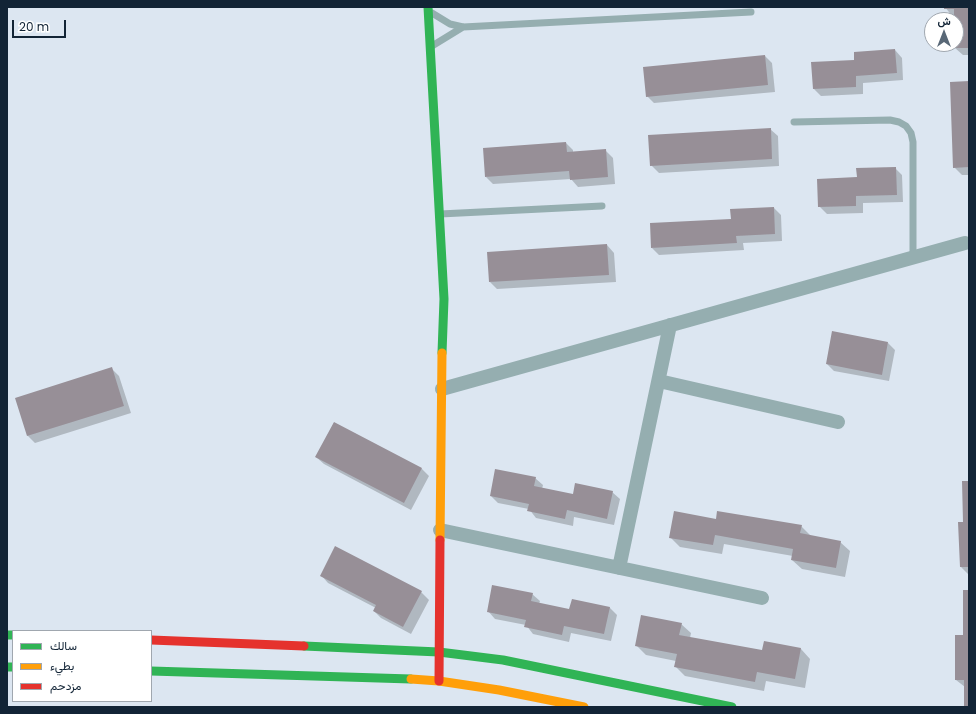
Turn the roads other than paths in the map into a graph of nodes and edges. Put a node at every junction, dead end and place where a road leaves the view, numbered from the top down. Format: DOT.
graph roads {
  1 [pos="429,9"];
  2 [pos="750,12"];
  3 [pos="463,27"];
  4 [pos="431,47"];
  5 [pos="794,122"];
  6 [pos="602,206"];
  7 [pos="440,214"];
  8 [pos="965,243"];
  9 [pos="913,257"];
  10 [pos="670,325"];
  11 [pos="659,381"];
  12 [pos="442,389"];
  13 [pos="838,422"];
  14 [pos="440,530"];
  15 [pos="619,568"];
  16 [pos="762,598"];
  17 [pos="152,640"];
  18 [pos="439,652"];
  19 [pos="152,671"];
  20 [pos="439,681"];
  21 [pos="584,707"];
  22 [pos="732,707"];
  1 -- 3 [label="lane"];
  1 -- 4 [label="street"];
  2 -- 3 [label="lane"];
  3 -- 4 [label="lane"];
  4 -- 7 [label="street"];
  5 -- 9 [label="lane"];
  6 -- 7 [label="lane"];
  7 -- 12 [label="street"];
  8 -- 9 [label="street"];
  9 -- 10 [label="street"];
  10 -- 11 [label="street"];
  10 -- 12 [label="street"];
  11 -- 13 [label="street"];
  11 -- 15 [label="street"];
  12 -- 14 [label="street"];
  14 -- 15 [label="street"];
  14 -- 18 [label="street"];
  15 -- 16 [label="street"];
  17 -- 18 [label="street"];
  18 -- 20 [label="street"];
  18 -- 22 [label="street"];
  19 -- 20 [label="street"];
  20 -- 21 [label="street"];
}
